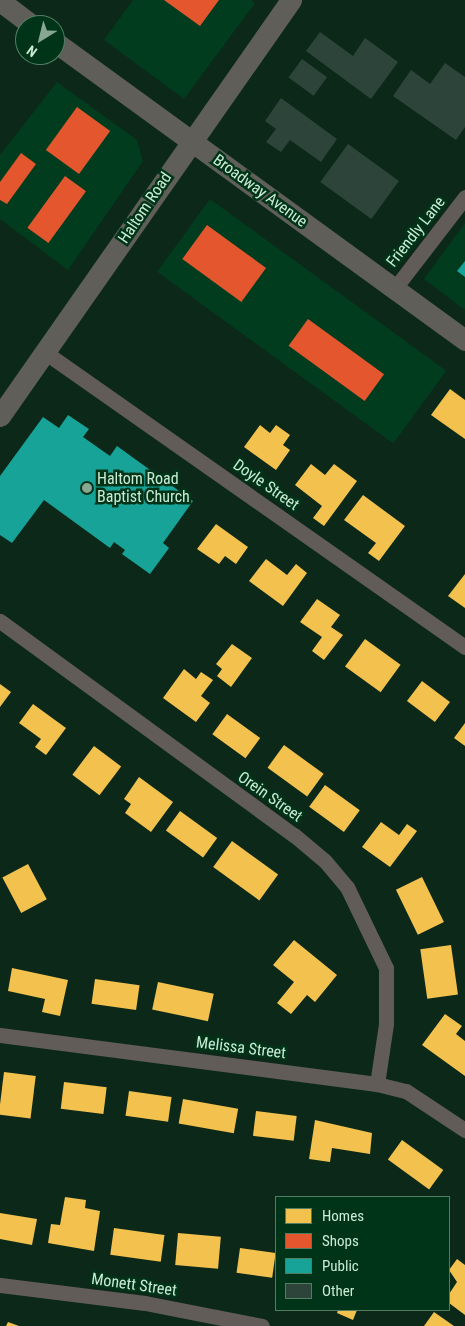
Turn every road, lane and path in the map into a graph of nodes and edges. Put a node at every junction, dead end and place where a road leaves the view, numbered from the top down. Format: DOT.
graph roads {
  1 [pos="291,0"];
  2 [pos="0,1"];
  3 [pos="19,15"];
  4 [pos="65,49"];
  5 [pos="190,141"];
  6 [pos="465,197"];
  7 [pos="395,288"];
  8 [pos="465,340"];
  9 [pos="46,353"];
  10 [pos="0,416"];
  11 [pos="0,621"];
  12 [pos="465,647"];
  13 [pos="0,1035"];
  14 [pos="377,1084"];
  15 [pos="465,1130"];
  16 [pos="0,1285"];
  17 [pos="262,1326"];
  1 -- 5 [label="main road, Haltom Road"];
  2 -- 3 [label="main road"];
  4 -- 5 [label="main road, Broadway Avenue"];
  5 -- 7 [label="main road, Broadway Avenue"];
  5 -- 9 [label="main road, Haltom Road"];
  6 -- 7 [label="street, Friendly Lane"];
  7 -- 8 [label="main road, Broadway Avenue"];
  9 -- 10 [label="main road, Haltom Road"];
  9 -- 12 [label="street, Doyle Street"];
  11 -- 14 [label="street, Orein Street"];
  13 -- 14 [label="street, Melissa Street"];
  14 -- 15 [label="street, Melissa Street"];
  16 -- 17 [label="street, Monett Street"];
}
